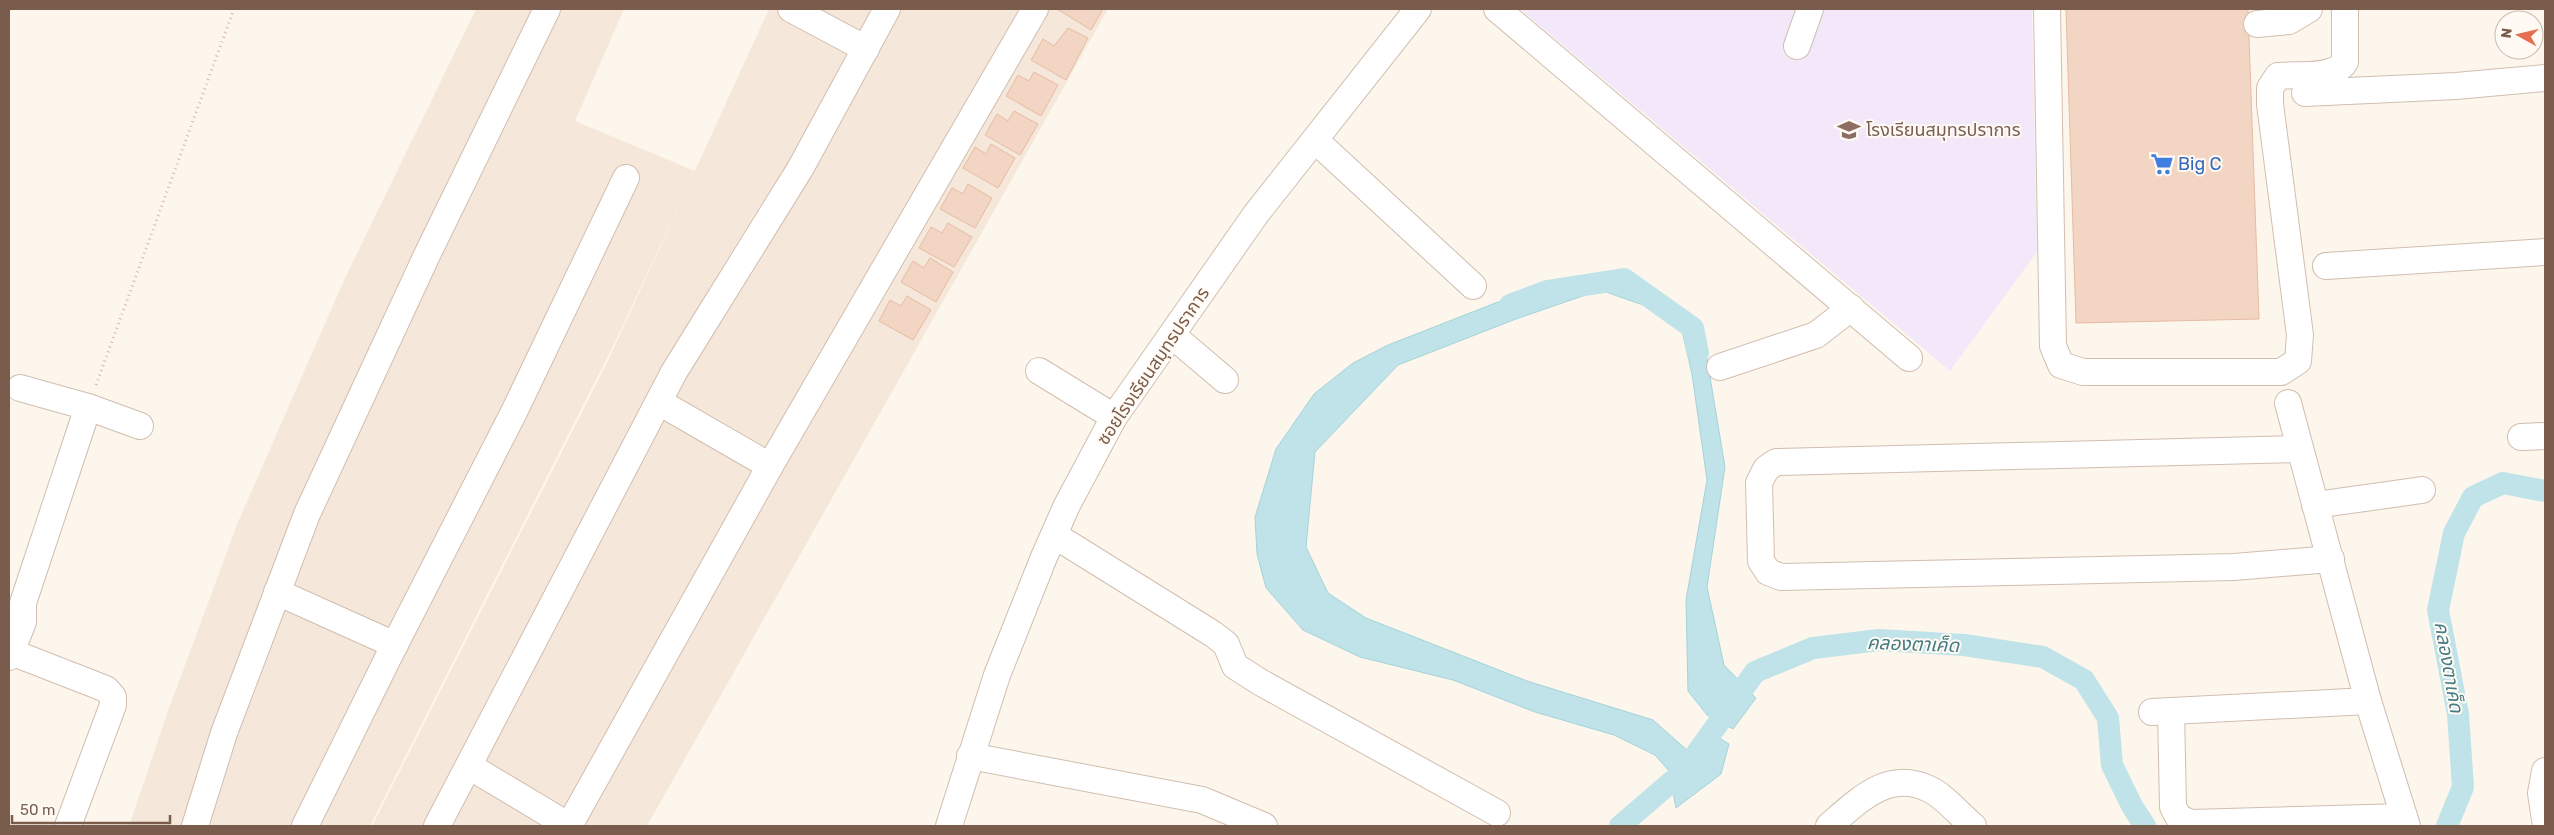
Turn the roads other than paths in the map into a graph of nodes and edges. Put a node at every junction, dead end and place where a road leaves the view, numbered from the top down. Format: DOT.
graph roads {
  1 [pos="547,9"];
  2 [pos="791,9"];
  3 [pos="887,9"];
  4 [pos="1035,9"];
  5 [pos="1418,9"];
  6 [pos="1496,9"];
  7 [pos="1810,9"];
  8 [pos="2046,9"];
  9 [pos="2309,9"];
  10 [pos="2345,9"];
  11 [pos="2257,24"];
  12 [pos="1797,46"];
  13 [pos="866,49"];
  14 [pos="2545,78"];
  15 [pos="2305,93"];
  16 [pos="1315,140"];
  17 [pos="626,178"];
  18 [pos="2545,252"];
  19 [pos="2326,266"];
  20 [pos="1473,286"];
  21 [pos="1851,308"];
  22 [pos="1172,335"];
  23 [pos="1909,358"];
  24 [pos="1720,367"];
  25 [pos="1039,371"];
  26 [pos="1225,380"];
  27 [pos="20,388"];
  28 [pos="659,402"];
  29 [pos="2288,403"];
  30 [pos="88,407"];
  31 [pos="1114,417"];
  32 [pos="140,426"];
  33 [pos="2300,449"];
  34 [pos="770,466"];
  35 [pos="2422,490"];
  36 [pos="2315,505"];
  37 [pos="1054,535"];
  38 [pos="2331,560"];
  39 [pos="277,592"];
  40 [pos="395,645"];
  41 [pos="10,654"];
  42 [pos="2368,701"];
  43 [pos="970,756"];
  44 [pos="469,766"];
  45 [pos="2545,771"];
  46 [pos="1497,813"];
  47 [pos="2545,820"];
  48 [pos="2405,822"];
  49 [pos="68,826"];
  50 [pos="194,826"];
  51 [pos="305,826"];
  52 [pos="437,826"];
  53 [pos="569,826"];
  54 [pos="949,826"];
  55 [pos="1264,826"];
  56 [pos="1829,826"];
  57 [pos="1973,826"];
  1 -- 39 [label="street"];
  2 -- 13 [label="street"];
  3 -- 13 [label="street"];
  4 -- 34 [label="street"];
  5 -- 16 [label="street, ซอยโรงเรียนสมุทรปราการ"];
  6 -- 21 [label="street"];
  7 -- 12 [label="street"];
  8 -- 10 [label="street"];
  9 -- 11 [label="street"];
  13 -- 28 [label="street"];
  14 -- 15 [label="street"];
  16 -- 20 [label="street"];
  16 -- 22 [label="street, ซอยโรงเรียนสมุทรปราการ"];
  17 -- 40 [label="street"];
  18 -- 19 [label="street"];
  21 -- 23 [label="street"];
  21 -- 24 [label="street"];
  22 -- 26 [label="street"];
  22 -- 31 [label="street, ซอยโรงเรียนสมุทรปราการ"];
  25 -- 31 [label="street"];
  27 -- 30 [label="street"];
  28 -- 34 [label="street"];
  28 -- 44 [label="street"];
  29 -- 33 [label="street"];
  30 -- 32 [label="street"];
  30 -- 41 [label="street"];
  31 -- 37 [label="street, ซอยโรงเรียนสมุทรปราการ"];
  33 -- 36 [label="street"];
  33 -- 38 [label="street"];
  34 -- 53 [label="street"];
  35 -- 36 [label="street"];
  36 -- 38 [label="street"];
  37 -- 43 [label="street, ซอยโรงเรียนสมุทรปราการ"];
  37 -- 46 [label="street"];
  38 -- 42 [label="street"];
  39 -- 40 [label="street"];
  39 -- 50 [label="street"];
  40 -- 51 [label="street"];
  41 -- 49 [label="street"];
  42 -- 48 [label="street"];
  42 -- 48 [label="street"];
  43 -- 54 [label="street, ซอยโรงเรียนสมุทรปราการ"];
  43 -- 55 [label="street"];
  44 -- 52 [label="street"];
  44 -- 53 [label="street"];
  45 -- 47 [label="street"];
  56 -- 57 [label="street"];
}
